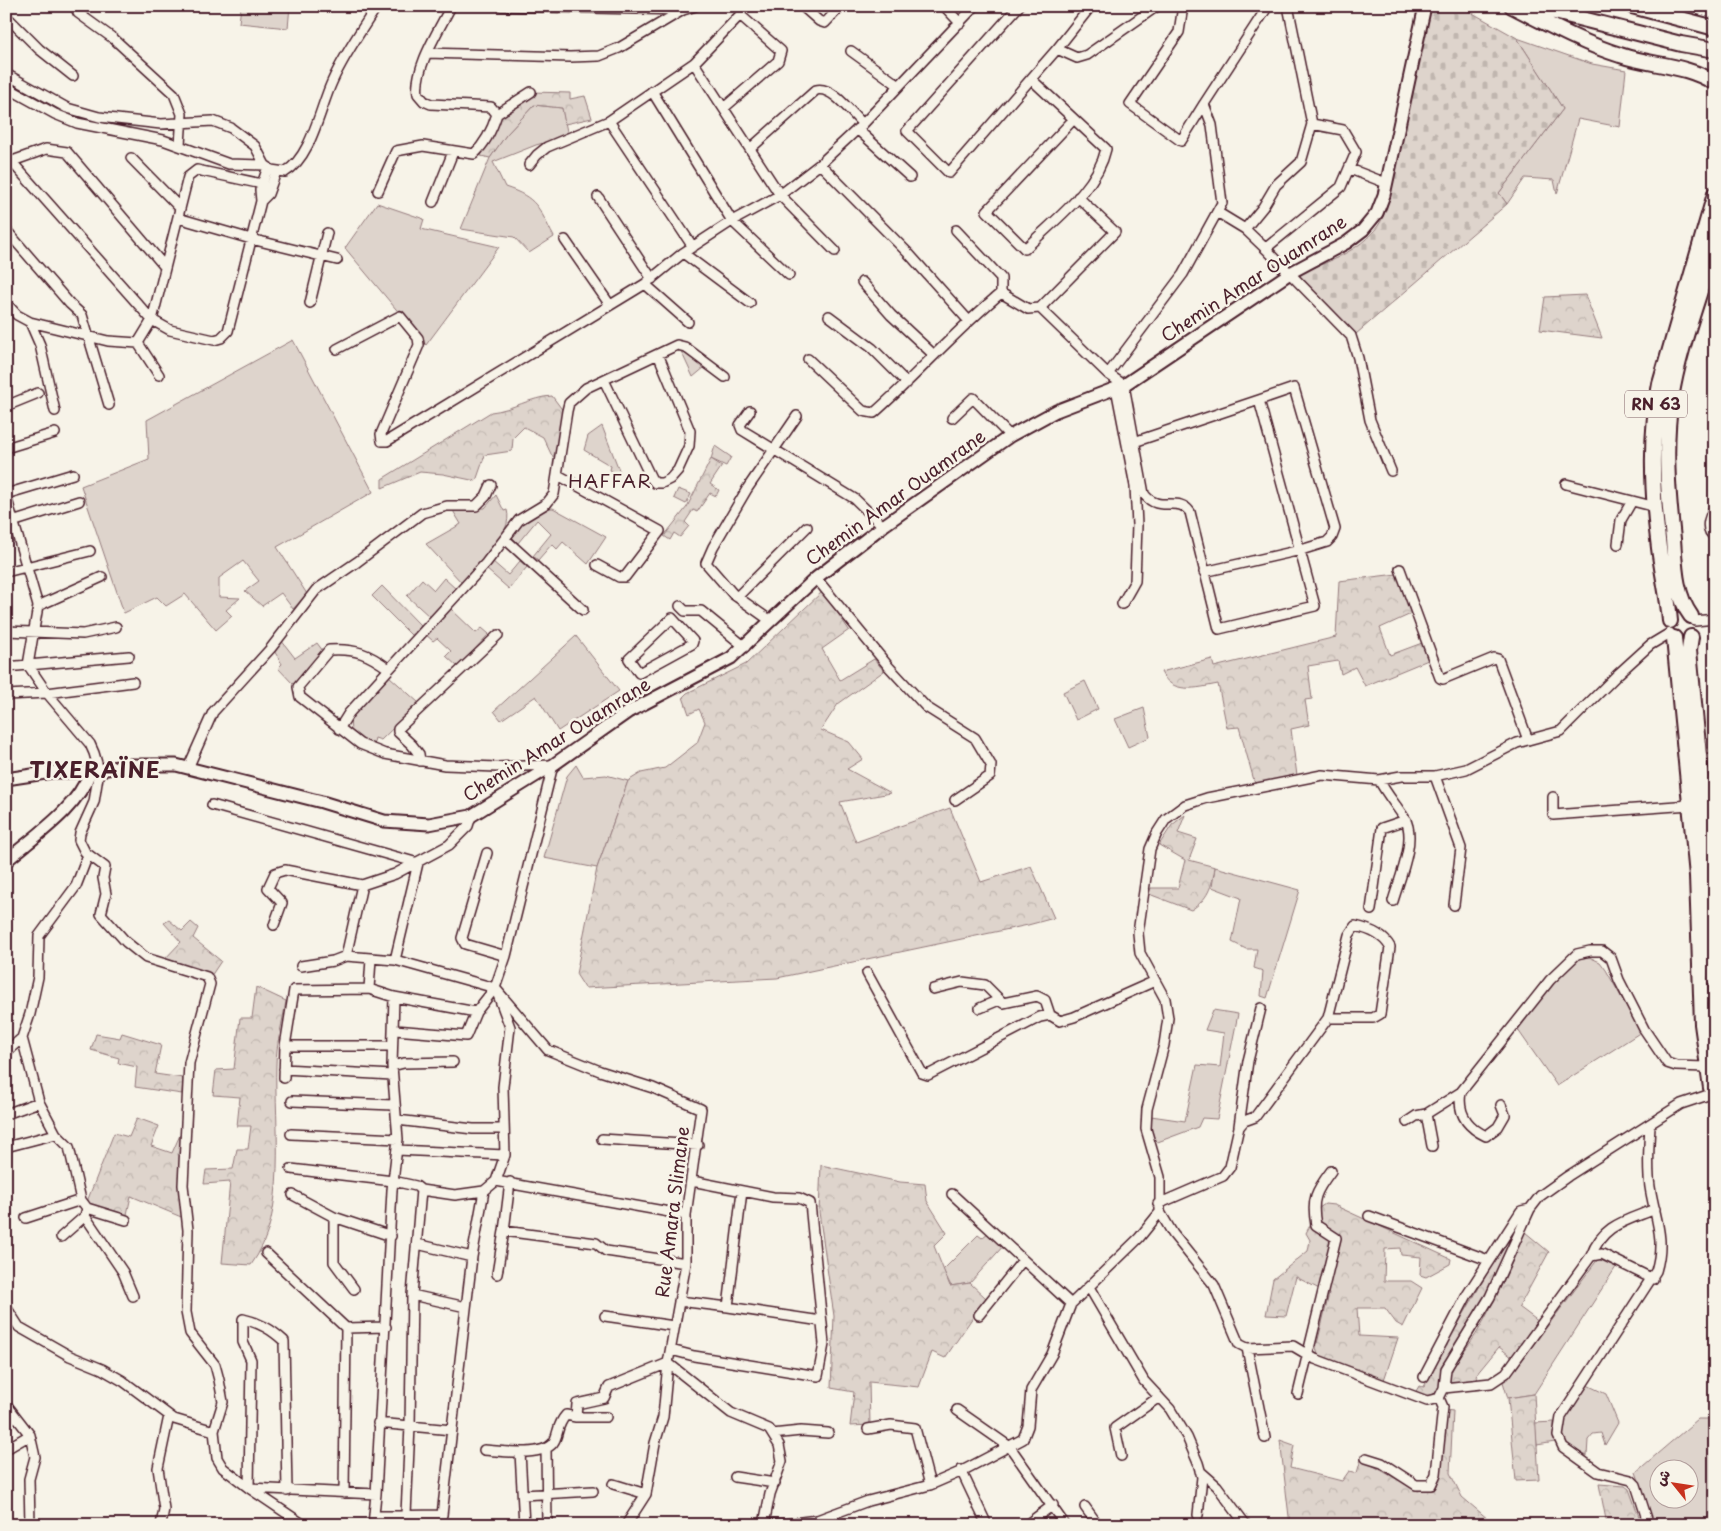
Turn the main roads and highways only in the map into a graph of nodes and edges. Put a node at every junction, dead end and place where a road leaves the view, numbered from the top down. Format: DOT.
graph roads {
  1 [pos="1425,6"];
  2 [pos="1512,6"];
  3 [pos="1531,6"];
  4 [pos="1632,6"];
  5 [pos="1715,28"];
  6 [pos="1715,50"];
  7 [pos="1715,83"];
  8 [pos="1715,194"];
  9 [pos="1715,243"];
  10 [pos="1693,618"];
  11 [pos="1671,630"];
  12 [pos="1691,638"];
  13 [pos="95,771"];
  14 [pos="6,779"];
  15 [pos="1710,810"];
  16 [pos="6,861"];
  17 [pos="1715,980"];
  18 [pos="1713,1092"];
  1 -- 13 [label="main road, Chemin Amar Ouamrane"];
  2 -- 7 [label="highway"];
  3 -- 6 [label="highway"];
  4 -- 5 [label="highway"];
  8 -- 11 [label="highway, RN 63"];
  9 -- 10 [label="highway, RN 63"];
  10 -- 11 [label="highway"];
  10 -- 12 [label="highway"];
  11 -- 12 [label="highway"];
  11 -- 18 [label="highway, RN 63"];
  12 -- 15 [label="highway"];
  13 -- 14 [label="main road, Chemin Amar Ouamrane"];
  13 -- 16 [label="main road"];
  15 -- 17 [label="highway"];
}
